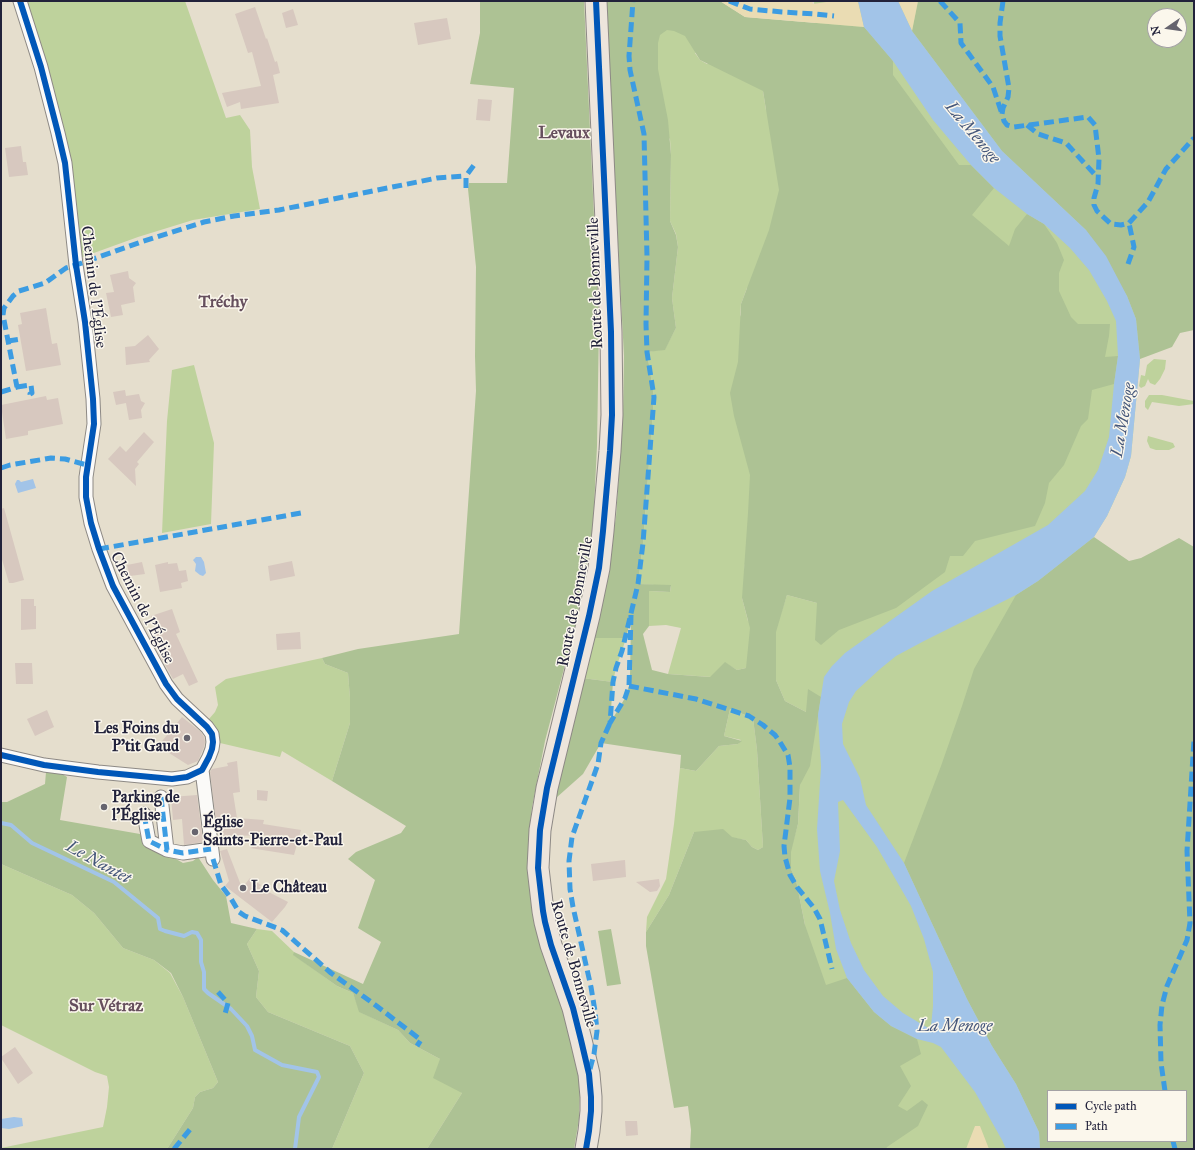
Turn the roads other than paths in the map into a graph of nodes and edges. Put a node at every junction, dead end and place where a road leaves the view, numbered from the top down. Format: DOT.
graph roads {
  1 [pos="20,1"];
  2 [pos="596,1"];
  3 [pos="1,755"];
  4 [pos="202,770"];
  5 [pos="161,797"];
  6 [pos="144,814"];
  7 [pos="167,850"];
  8 [pos="586,1149"];
  1 -- 4 [label="street, Chemin de l'Église"];
  2 -- 8 [label="main road, Route de Bonneville"];
  3 -- 4 [label="street"];
  4 -- 7 [label="street"];
  5 -- 7 [label="street"];
  6 -- 7 [label="street"];
}
